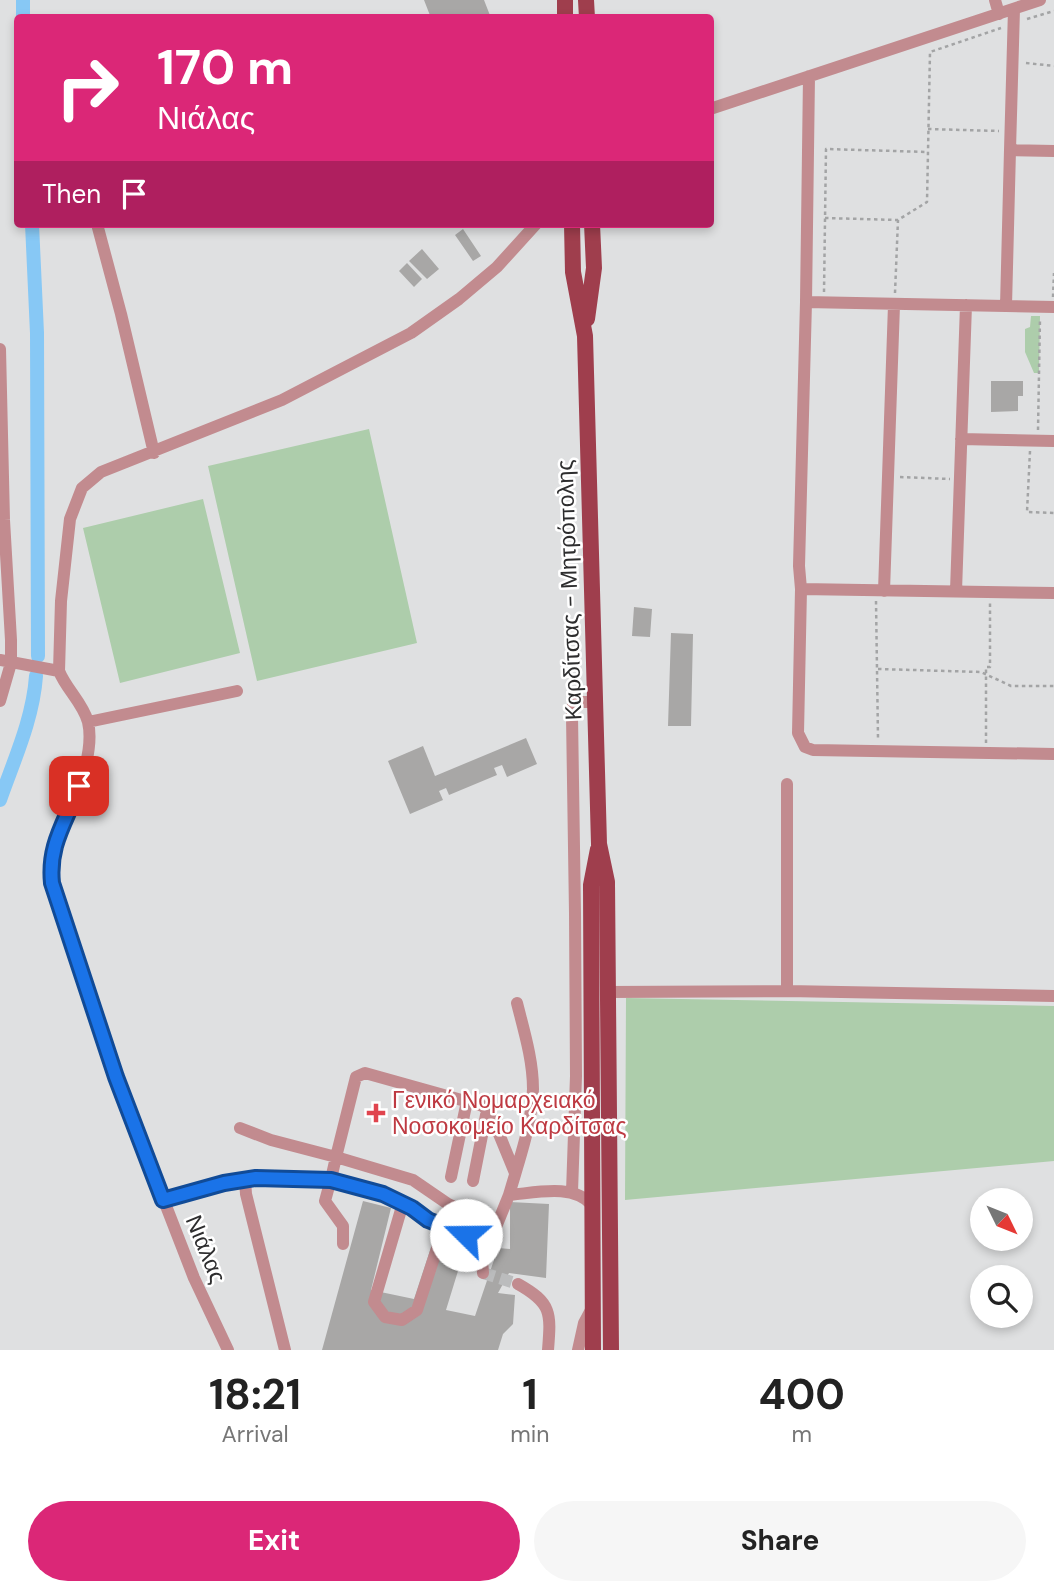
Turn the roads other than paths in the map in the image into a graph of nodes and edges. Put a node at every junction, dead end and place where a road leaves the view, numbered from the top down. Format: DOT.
graph roads {
  1 [pos="995,0"];
  2 [pos="1040,0"];
  3 [pos="1014,9"];
  4 [pos="999,14"];
  5 [pos="808,76"];
  6 [pos="714,107"];
  7 [pos="1010,150"];
  8 [pos="1054,151"];
  9 [pos="97,228"];
  10 [pos="532,228"];
  11 [pos="572,228"];
  12 [pos="592,228"];
  13 [pos="807,302"];
  14 [pos="894,304"];
  15 [pos="966,305"];
  16 [pos="1006,306"];
  17 [pos="1049,307"];
  18 [pos="585,336"];
  19 [pos="0,349"];
  20 [pos="961,439"];
  21 [pos="1054,441"];
  22 [pos="154,453"];
  23 [pos="801,589"];
  24 [pos="880,591"];
  25 [pos="956,591"];
  26 [pos="1054,593"];
  27 [pos="5,662"];
  28 [pos="59,671"];
  29 [pos="237,691"];
  30 [pos="0,701"];
  31 [pos="594,702"];
  32 [pos="88,722"];
  33 [pos="1054,754"];
  34 [pos="787,783"];
  35 [pos="598,844"];
  36 [pos="788,991"];
  37 [pos="608,992"];
  38 [pos="1054,996"];
  39 [pos="517,1003"];
  40 [pos="592,1054"];
  41 [pos="592,1077"];
  42 [pos="467,1101"];
  43 [pos="487,1110"];
  44 [pos="240,1128"];
  45 [pos="336,1157"];
  46 [pos="515,1173"];
  47 [pos="592,1175"];
  48 [pos="451,1177"];
  49 [pos="245,1180"];
  50 [pos="331,1180"];
  51 [pos="473,1181"];
  52 [pos="572,1192"];
  53 [pos="509,1195"];
  54 [pos="163,1200"];
  55 [pos="403,1203"];
  56 [pos="592,1205"];
  57 [pos="444,1227"];
  58 [pos="496,1227"];
  59 [pos="343,1244"];
  60 [pos="489,1244"];
  61 [pos="483,1273"];
  62 [pos="518,1284"];
  63 [pos="592,1307"];
  64 [pos="228,1350"];
  65 [pos="285,1350"];
  66 [pos="548,1350"];
  67 [pos="578,1350"];
  68 [pos="593,1350"];
  69 [pos="611,1350"];
  1 -- 4 [label="street"];
  2 -- 3 [label="street"];
  3 -- 4 [label="street"];
  3 -- 7 [label="street"];
  4 -- 5 [label="street"];
  5 -- 6 [label="street"];
  5 -- 13 [label="street"];
  7 -- 8 [label="street"];
  7 -- 16 [label="street"];
  9 -- 22 [label="street"];
  10 -- 22 [label="street"];
  11 -- 18 [label="main road, Καρδίτσας - Μητρόπολης"];
  12 -- 18 [label="main road, Καρδίτσας - Μητρόπολης"];
  13 -- 14 [label="street"];
  13 -- 23 [label="street"];
  14 -- 15 [label="street"];
  14 -- 24 [label="street"];
  15 -- 16 [label="street"];
  15 -- 20 [label="street"];
  16 -- 17 [label="street"];
  18 -- 31 [label="main road, Καρδίτσας - Μητρόπολης"];
  19 -- 27 [label="street"];
  20 -- 21 [label="street"];
  20 -- 25 [label="street"];
  22 -- 28 [label="street"];
  23 -- 24 [label="street"];
  23 -- 33 [label="street"];
  24 -- 25 [label="street"];
  25 -- 26 [label="street"];
  27 -- 28 [label="street"];
  27 -- 30 [label="street"];
  28 -- 32 [label="street"];
  29 -- 32 [label="street"];
  31 -- 35 [label="main road, Καρδίτσας - Μητρόπολης"];
  31 -- 40 [label="street"];
  32 -- 54 [label="street, Νιάλας"];
  34 -- 36 [label="street"];
  35 -- 37 [label="main road, Καρδίτσας - Μητρόπολης"];
  35 -- 40 [label="main road, Καρδίτσας - Μητρόπολης"];
  36 -- 37 [label="street"];
  36 -- 38 [label="street"];
  37 -- 40 [label="main road, Καρδίτσας - Μητρόπολης"];
  39 -- 46 [label="street"];
  40 -- 41 [label="main road, Καρδίτσας - Μητρόπολης"];
  41 -- 47 [label="main road, Καρδίτσας - Μητρόπολης"];
  41 -- 52 [label="street"];
  41 -- 69 [label="main road, Καρδίτσας - Μητρόπολης"];
  42 -- 43 [label="street"];
  42 -- 45 [label="street"];
  42 -- 48 [label="street"];
  43 -- 46 [label="street"];
  43 -- 51 [label="street"];
  44 -- 45 [label="street"];
  45 -- 50 [label="street"];
  45 -- 58 [label="street"];
  46 -- 53 [label="street"];
  47 -- 52 [label="street"];
  47 -- 56 [label="main road, Καρδίτσας - Μητρόπολης"];
  49 -- 50 [label="street"];
  49 -- 54 [label="street"];
  49 -- 65 [label="street"];
  50 -- 55 [label="street"];
  50 -- 59 [label="street"];
  52 -- 53 [label="street"];
  52 -- 56 [label="street"];
  53 -- 58 [label="street"];
  54 -- 64 [label="street, Νιάλας"];
  55 -- 57 [label="street"];
  55 -- 57 [label="street"];
  56 -- 63 [label="main road, Καρδίτσας - Μητρόπολης"];
  57 -- 60 [label="street"];
  58 -- 60 [label="street"];
  60 -- 61 [label="street"];
  62 -- 66 [label="street"];
  63 -- 67 [label="street"];
  63 -- 68 [label="main road, Καρδίτσας - Μητρόπολης"];
}
